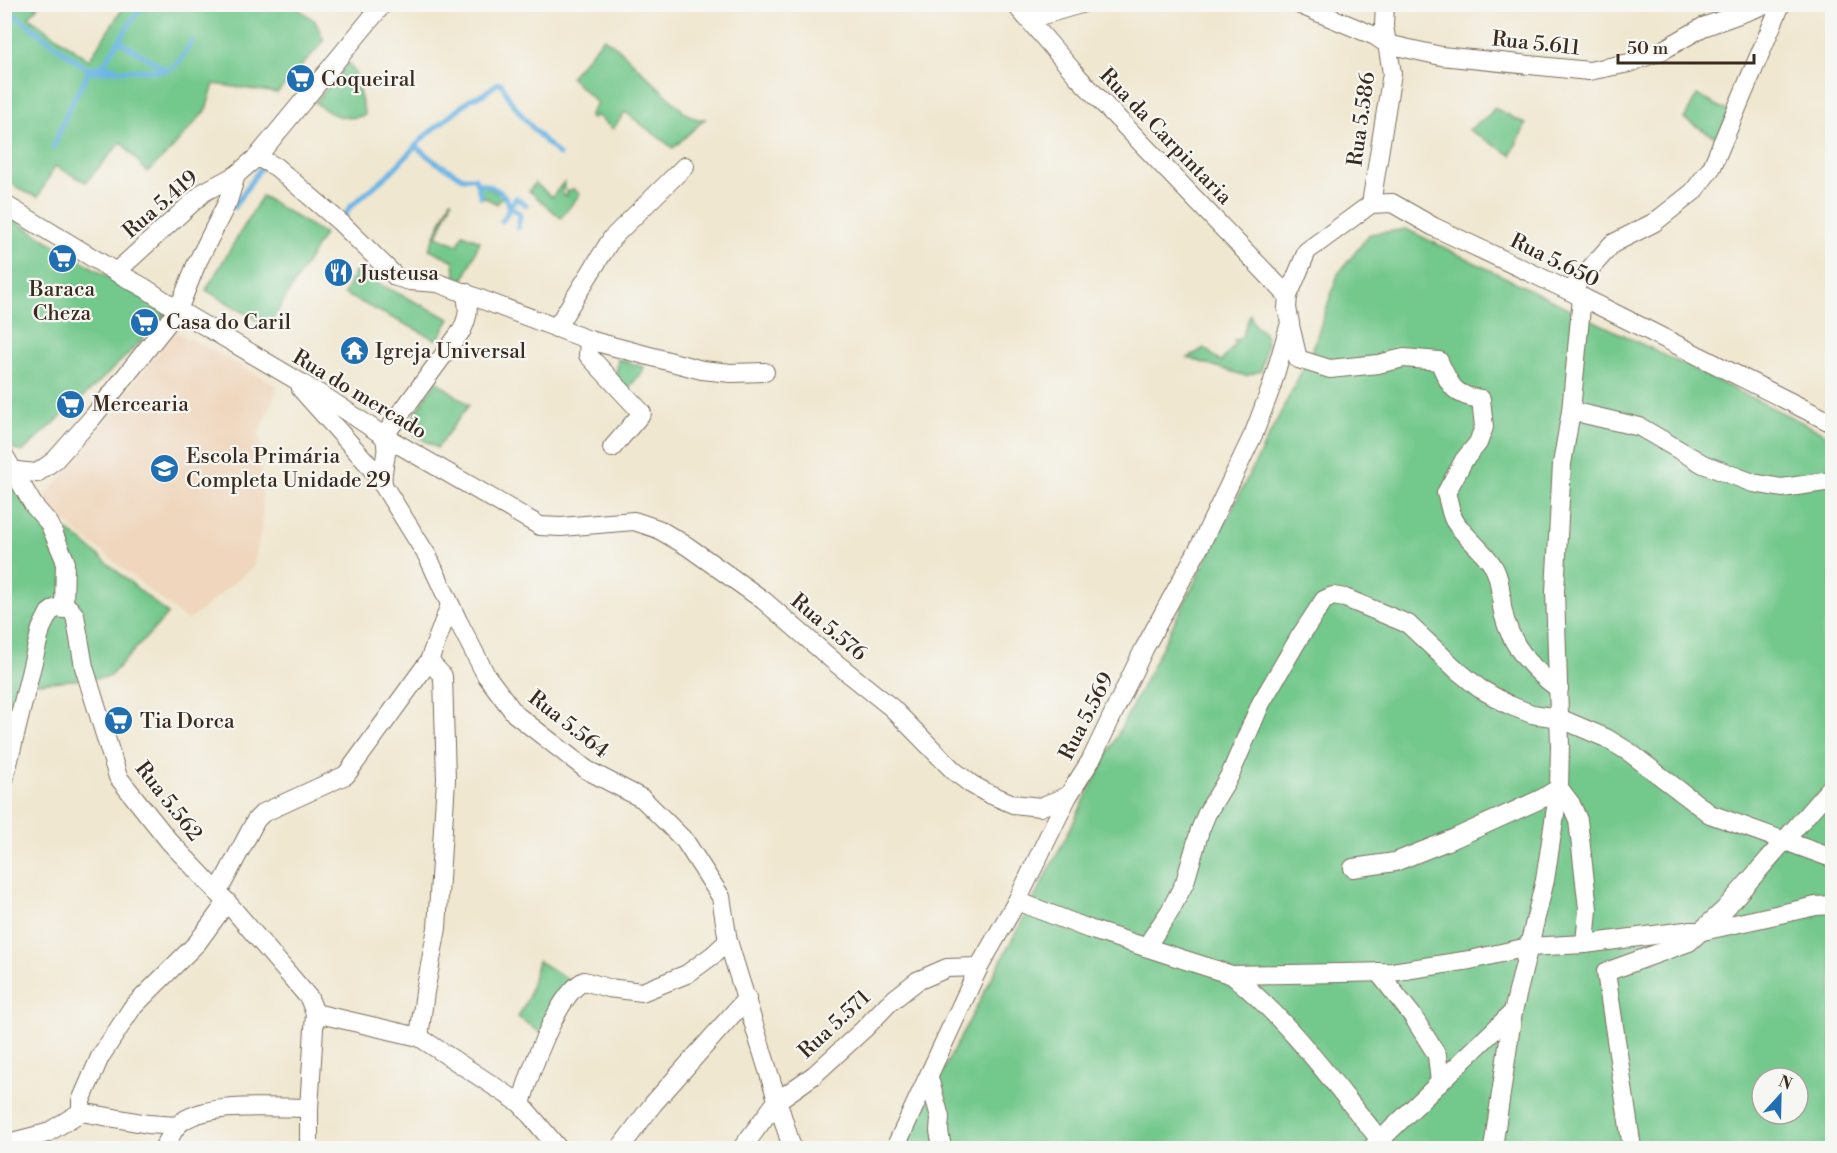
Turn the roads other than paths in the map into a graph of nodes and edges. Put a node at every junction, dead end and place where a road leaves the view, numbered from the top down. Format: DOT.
graph roads {
  1 [pos="383,4"];
  2 [pos="1015,4"];
  3 [pos="1081,4"];
  4 [pos="1298,4"];
  5 [pos="1385,4"];
  6 [pos="1767,4"];
  7 [pos="1781,4"];
  8 [pos="1029,19"];
  9 [pos="1387,44"];
  10 [pos="257,158"];
  11 [pos="685,166"];
  12 [pos="236,175"];
  13 [pos="4,204"];
  14 [pos="1371,204"];
  15 [pos="116,272"];
  16 [pos="465,292"];
  17 [pos="1576,294"];
  18 [pos="1288,296"];
  19 [pos="178,310"];
  20 [pos="1290,323"];
  21 [pos="556,328"];
  22 [pos="589,340"];
  23 [pos="765,372"];
  24 [pos="290,377"];
  25 [pos="1571,411"];
  26 [pos="1833,423"];
  27 [pos="384,436"];
  28 [pos="612,448"];
  29 [pos="7,465"];
  30 [pos="1833,481"];
  31 [pos="384,485"];
  32 [pos="540,526"];
  33 [pos="450,605"];
  34 [pos="64,609"];
  35 [pos="429,661"];
  36 [pos="1559,689"];
  37 [pos="1559,718"];
  38 [pos="4,780"];
  39 [pos="1833,786"];
  40 [pos="1559,788"];
  41 [pos="1068,796"];
  42 [pos="1786,841"];
  43 [pos="1833,858"];
  44 [pos="1353,868"];
  45 [pos="222,897"];
  46 [pos="1017,901"];
  47 [pos="1833,905"];
  48 [pos="1703,931"];
  49 [pos="728,941"];
  50 [pos="1585,944"];
  51 [pos="1146,947"];
  52 [pos="1528,947"];
  53 [pos="979,967"];
  54 [pos="1378,972"];
  55 [pos="1232,975"];
  56 [pos="747,998"];
  57 [pos="1513,1012"];
  58 [pos="315,1013"];
  59 [pos="419,1037"];
  60 [pos="929,1078"];
  61 [pos="1440,1083"];
  62 [pos="777,1101"];
  63 [pos="521,1104"];
  64 [pos="309,1108"];
  65 [pos="81,1112"];
  66 [pos="177,1126"];
  67 [pos="4,1144"];
  68 [pos="1381,1147"];
  69 [pos="163,1149"];
  70 [pos="309,1149"];
  71 [pos="558,1149"];
  72 [pos="620,1149"];
  73 [pos="742,1149"];
  74 [pos="792,1149"];
  75 [pos="895,1149"];
  76 [pos="942,1149"];
  77 [pos="1493,1149"];
  78 [pos="1632,1149"];
  1 -- 10 [label="street, Rua 5.419"];
  2 -- 8 [label="street, Rua da Carpintaria"];
  3 -- 8 [label="street"];
  4 -- 9 [label="street, Rua 5.611"];
  5 -- 9 [label="street, Rua 5.586"];
  6 -- 9 [label="street, Rua 5.611"];
  7 -- 17 [label="street"];
  8 -- 18 [label="street, Rua da Carpintaria"];
  9 -- 14 [label="street, Rua 5.586"];
  10 -- 12 [label="street, Rua 5.419"];
  10 -- 16 [label="street"];
  11 -- 21 [label="street"];
  12 -- 15 [label="street, Rua 5.419"];
  12 -- 19 [label="street"];
  13 -- 15 [label="street, Rua do mercado"];
  14 -- 17 [label="street, Rua 5.650"];
  14 -- 18 [label="street"];
  15 -- 19 [label="street, Rua do mercado"];
  16 -- 21 [label="street"];
  16 -- 27 [label="street"];
  17 -- 25 [label="street"];
  17 -- 26 [label="street, Rua 5.650"];
  18 -- 20 [label="street, Rua 5.569"];
  19 -- 24 [label="street, Rua do mercado"];
  19 -- 29 [label="street"];
  20 -- 36 [label="street"];
  20 -- 41 [label="street, Rua 5.569"];
  21 -- 22 [label="street"];
  22 -- 23 [label="street"];
  22 -- 28 [label="street"];
  24 -- 27 [label="street, Rua do mercado"];
  24 -- 31 [label="street, Rua 5.564"];
  25 -- 30 [label="street"];
  25 -- 36 [label="street"];
  27 -- 31 [label="street"];
  27 -- 32 [label="street, Rua do mercado"];
  29 -- 34 [label="street"];
  31 -- 33 [label="street, Rua 5.564"];
  32 -- 41 [label="street, Rua 5.576"];
  33 -- 35 [label="street"];
  33 -- 49 [label="street, Rua 5.564"];
  34 -- 38 [label="street"];
  34 -- 45 [label="street, Rua 5.562"];
  35 -- 45 [label="street"];
  35 -- 59 [label="street"];
  36 -- 37 [label="street"];
  37 -- 40 [label="street"];
  37 -- 42 [label="street"];
  37 -- 51 [label="street"];
  39 -- 42 [label="street"];
  40 -- 44 [label="street"];
  40 -- 50 [label="street"];
  40 -- 52 [label="street"];
  41 -- 46 [label="street, Rua 5.569"];
  42 -- 43 [label="street"];
  42 -- 48 [label="street"];
  45 -- 58 [label="street, Rua 5.562"];
  45 -- 65 [label="street"];
  46 -- 51 [label="street"];
  46 -- 53 [label="street, Rua 5.569"];
  47 -- 48 [label="street"];
  48 -- 50 [label="street"];
  48 -- 78 [label="street"];
  49 -- 56 [label="street, Rua 5.564"];
  49 -- 63 [label="street"];
  50 -- 52 [label="street"];
  51 -- 55 [label="street"];
  52 -- 54 [label="street"];
  52 -- 57 [label="street"];
  53 -- 60 [label="street, Rua 5.569"];
  53 -- 62 [label="street, Rua 5.571"];
  54 -- 55 [label="street"];
  54 -- 61 [label="street"];
  55 -- 68 [label="street"];
  56 -- 62 [label="street, Rua 5.564"];
  56 -- 72 [label="street"];
  57 -- 61 [label="street"];
  57 -- 77 [label="street"];
  58 -- 59 [label="street"];
  58 -- 64 [label="street"];
  59 -- 63 [label="street"];
  60 -- 75 [label="street, Rua 5.569"];
  60 -- 76 [label="street"];
  61 -- 68 [label="street"];
  62 -- 73 [label="street, Rua 5.571"];
  62 -- 74 [label="street, Rua 5.564"];
  63 -- 71 [label="street"];
  64 -- 66 [label="street"];
  64 -- 70 [label="street"];
  65 -- 66 [label="street"];
  65 -- 67 [label="street"];
  66 -- 69 [label="street"];
}
